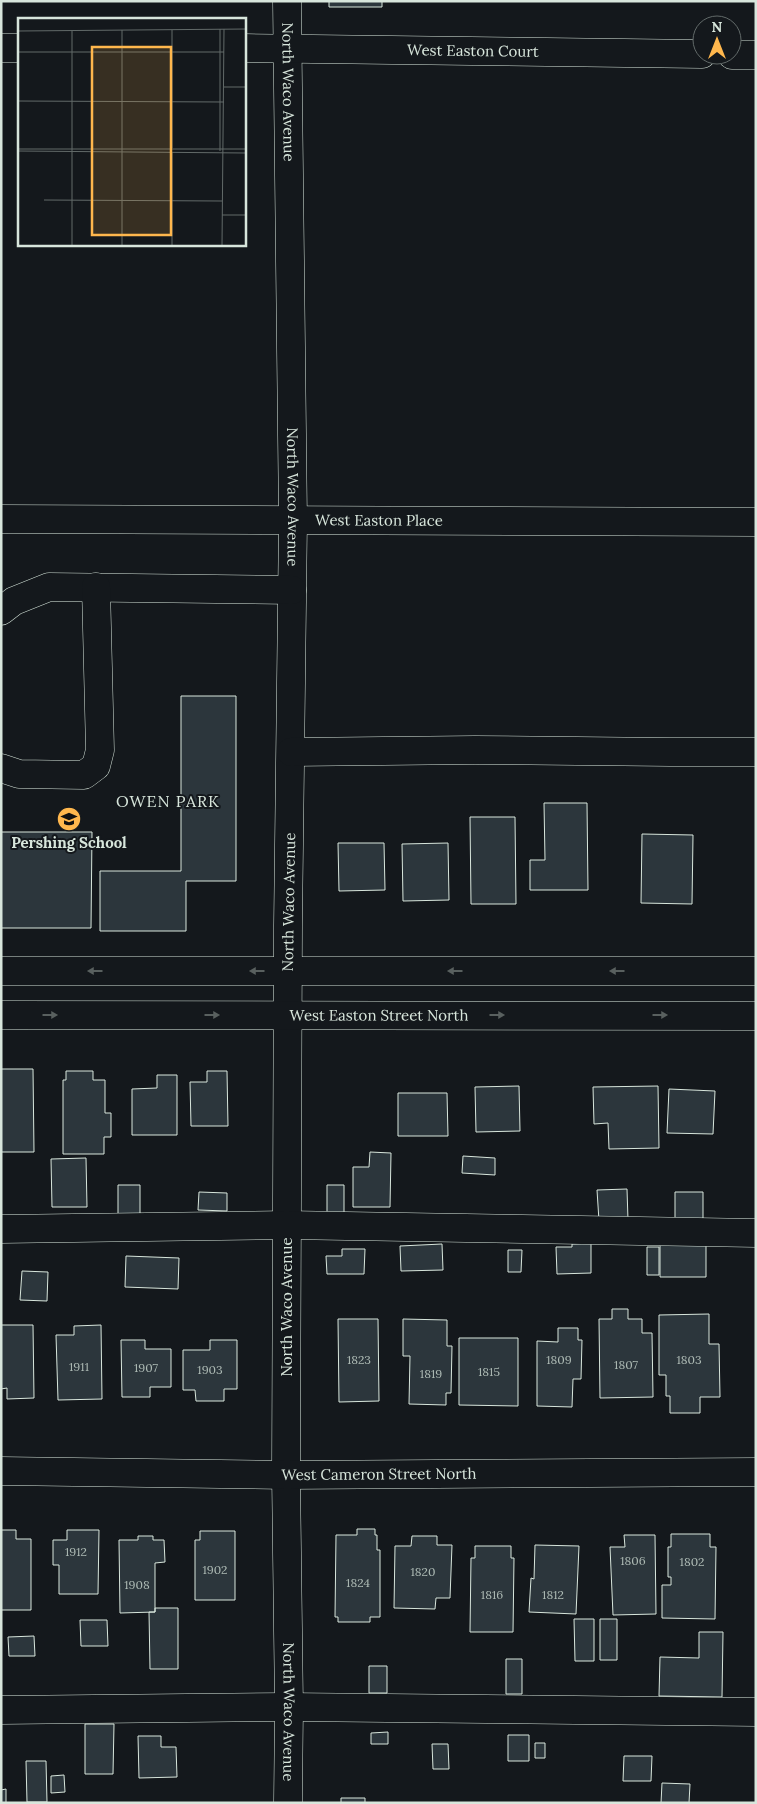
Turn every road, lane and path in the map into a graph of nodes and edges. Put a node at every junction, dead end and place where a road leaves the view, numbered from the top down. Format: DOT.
graph roads {
  1 [pos="288,1"];
  2 [pos="1,48"];
  3 [pos="18,48"];
  4 [pos="245,48"];
  5 [pos="288,48"];
  6 [pos="692,54"];
  7 [pos="742,55"];
  8 [pos="756,55"];
  9 [pos="1,519"];
  10 [pos="292,521"];
  11 [pos="756,522"];
  12 [pos="96,587"];
  13 [pos="292,590"];
  14 [pos="1,611"];
  15 [pos="291,752"];
  16 [pos="756,752"];
  17 [pos="1,768"];
  18 [pos="1,971"];
  19 [pos="288,972"];
  20 [pos="718,972"];
  21 [pos="756,972"];
  22 [pos="1,1015"];
  23 [pos="288,1015"];
  24 [pos="719,1016"];
  25 [pos="756,1016"];
  26 [pos="287,1225"];
  27 [pos="1,1229"];
  28 [pos="756,1233"];
  29 [pos="1,1471"];
  30 [pos="756,1472"];
  31 [pos="286,1474"];
  32 [pos="289,1707"];
  33 [pos="1,1710"];
  34 [pos="756,1712"];
  35 [pos="288,1803"];
  1 -- 5 [label="street, North Waco Avenue"];
  2 -- 3 [label="street"];
  4 -- 5 [label="street, West Easton Court"];
  5 -- 6 [label="street, West Easton Court"];
  5 -- 10 [label="street, North Waco Avenue"];
  7 -- 8 [label="street"];
  9 -- 10 [label="street, West Easton Place"];
  10 -- 11 [label="street, West Easton Place"];
  10 -- 13 [label="street, North Waco Avenue"];
  12 -- 13 [label="street"];
  12 -- 14 [label="street"];
  12 -- 17 [label="street"];
  13 -- 15 [label="street, North Waco Avenue"];
  15 -- 16 [label="street"];
  15 -- 19 [label="street, North Waco Avenue"];
  19 -- 18 [label="street, one-way"];
  20 -- 19 [label="street, one-way"];
  19 -- 23 [label="street, North Waco Avenue"];
  20 -- 21 [label="street"];
  20 -- 24 [label="street"];
  22 -- 23 [label="street, West Easton Street North, one-way"];
  23 -- 24 [label="street, West Easton Street North, one-way"];
  23 -- 26 [label="street, North Waco Avenue"];
  24 -- 25 [label="street, West Easton Street North"];
  26 -- 27 [label="street"];
  26 -- 28 [label="street"];
  26 -- 31 [label="street, North Waco Avenue"];
  29 -- 31 [label="street, West Cameron Street North"];
  30 -- 31 [label="street, West Cameron Street North"];
  31 -- 32 [label="street, North Waco Avenue"];
  32 -- 33 [label="street"];
  32 -- 34 [label="street"];
  32 -- 35 [label="street, North Waco Avenue"];
}
